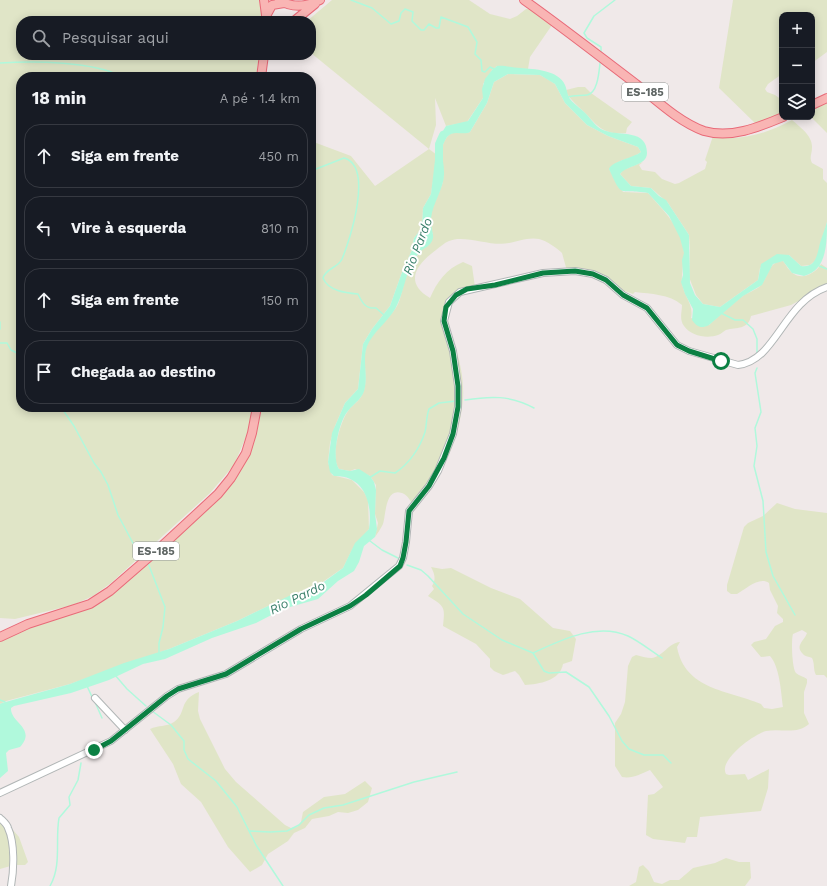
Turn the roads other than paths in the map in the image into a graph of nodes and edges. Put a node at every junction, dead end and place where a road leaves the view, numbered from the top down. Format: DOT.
graph roads {
  1 [pos="264,0"];
  2 [pos="524,0"];
  3 [pos="319,1"];
  4 [pos="284,3"];
  5 [pos="266,16"];
  6 [pos="268,16"];
  7 [pos="294,16"];
  8 [pos="300,16"];
  9 [pos="263,60"];
  10 [pos="265,60"];
  11 [pos="263,64"];
  12 [pos="262,72"];
  13 [pos="827,98"];
  14 [pos="815,104"];
  15 [pos="779,118"];
  16 [pos="827,288"];
  17 [pos="256,412"];
  18 [pos="0,637"];
  19 [pos="95,698"];
  20 [pos="126,730"];
  21 [pos="0,793"];
  22 [pos="0,818"];
  23 [pos="11,886"];
  1 -- 5 [label="main road"];
  2 -- 15 [label="main road, ES-185"];
  3 -- 4 [label="main road"];
  3 -- 8 [label="main road"];
  4 -- 6 [label="main road"];
  4 -- 7 [label="main road"];
  9 -- 11 [label="main road"];
  10 -- 11 [label="main road"];
  11 -- 12 [label="main road"];
  13 -- 14 [label="main road"];
  16 -- 20 [label="street"];
  17 -- 18 [label="main road, ES-185"];
  19 -- 20 [label="street"];
  20 -- 21 [label="street"];
  22 -- 23 [label="street"];
}
